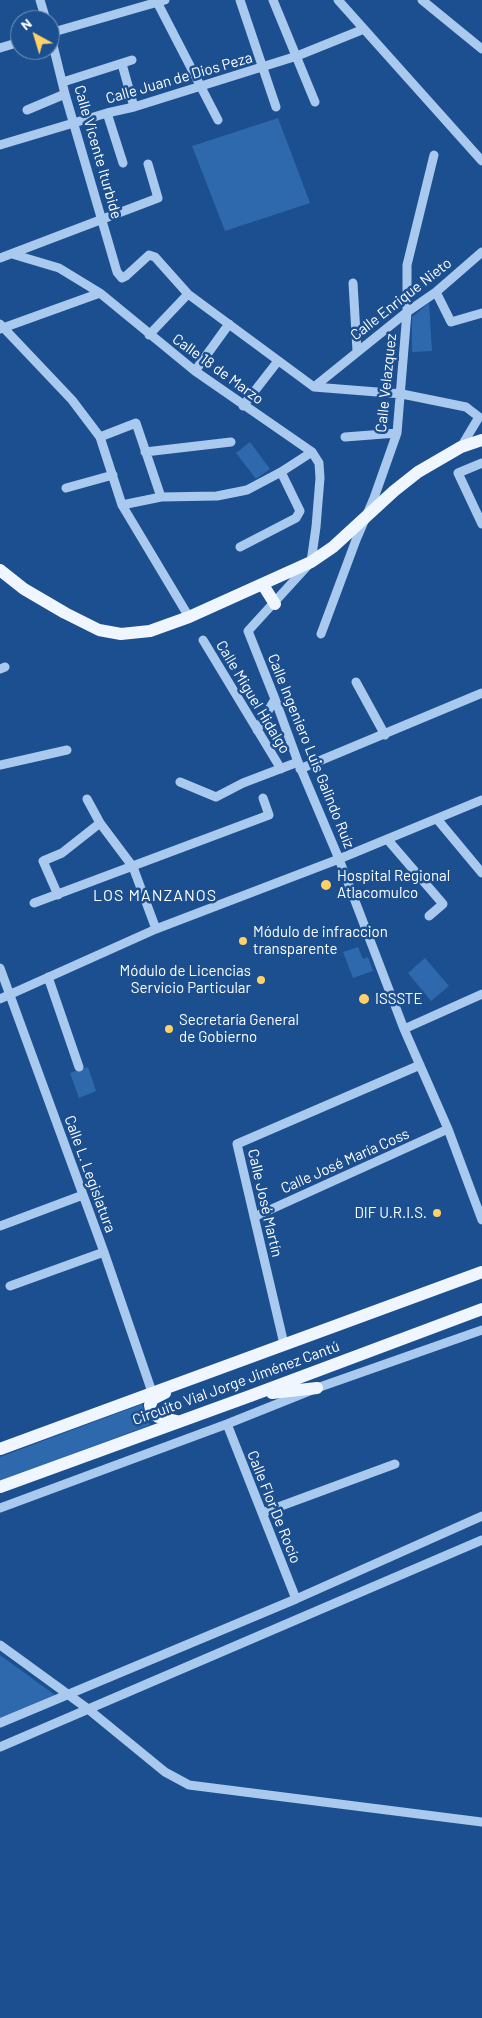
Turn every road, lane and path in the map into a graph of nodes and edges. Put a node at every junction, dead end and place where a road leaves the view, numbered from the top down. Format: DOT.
graph roads {
  1 [pos="240,0"];
  2 [pos="273,0"];
  3 [pos="338,0"];
  4 [pos="422,0"];
  5 [pos="159,1"];
  6 [pos="364,29"];
  7 [pos="60,30"];
  8 [pos="482,49"];
  9 [pos="298,56"];
  10 [pos="57,60"];
  11 [pos="132,60"];
  12 [pos="122,64"];
  13 [pos="263,67"];
  14 [pos="63,82"];
  15 [pos="200,87"];
  16 [pos="65,94"];
  17 [pos="315,102"];
  18 [pos="134,107"];
  19 [pos="276,107"];
  20 [pos="27,110"];
  21 [pos="107,113"];
  22 [pos="218,120"];
  23 [pos="75,122"];
  24 [pos="0,145"];
  25 [pos="434,155"];
  26 [pos="482,161"];
  27 [pos="123,163"];
  28 [pos="148,164"];
  29 [pos="102,218"];
  30 [pos="482,252"];
  31 [pos="12,254"];
  32 [pos="0,258"];
  33 [pos="353,283"];
  34 [pos="436,292"];
  35 [pos="100,293"];
  36 [pos="188,294"];
  37 [pos="407,312"];
  38 [pos="482,313"];
  39 [pos="229,324"];
  40 [pos="1,327"];
  41 [pos="149,335"];
  42 [pos="357,351"];
  43 [pos="278,361"];
  44 [pos="195,372"];
  45 [pos="314,387"];
  46 [pos="402,394"];
  47 [pos="243,406"];
  48 [pos="479,425"];
  49 [pos="397,433"];
  50 [pos="100,437"];
  51 [pos="345,438"];
  52 [pos="482,440"];
  53 [pos="231,442"];
  54 [pos="461,447"];
  55 [pos="145,452"];
  56 [pos="312,452"];
  57 [pos="482,463"];
  58 [pos="281,472"];
  59 [pos="113,475"];
  60 [pos="66,488"];
  61 [pos="161,497"];
  62 [pos="122,505"];
  63 [pos="366,516"];
  64 [pos="482,524"];
  65 [pos="240,547"];
  66 [pos="311,562"];
  67 [pos="0,570"];
  68 [pos="263,585"];
  69 [pos="275,604"];
  70 [pos="189,617"];
  71 [pos="322,634"];
  72 [pos="203,640"];
  73 [pos="356,682"];
  74 [pos="482,693"];
  75 [pos="275,698"];
  76 [pos="257,730"];
  77 [pos="385,734"];
  78 [pos="67,750"];
  79 [pos="0,765"];
  80 [pos="299,765"];
  81 [pos="281,769"];
  82 [pos="180,782"];
  83 [pos="263,798"];
  84 [pos="87,799"];
  85 [pos="481,801"];
  86 [pos="437,819"];
  87 [pos="100,823"];
  88 [pos="387,839"];
  89 [pos="339,859"];
  90 [pos="133,867"];
  91 [pos="482,873"];
  92 [pos="58,895"];
  93 [pos="34,903"];
  94 [pos="429,916"];
  95 [pos="156,929"];
  96 [pos="0,968"];
  97 [pos="48,977"];
  98 [pos="482,994"];
  99 [pos="10,995"];
  100 [pos="0,999"];
  101 [pos="404,1029"];
  102 [pos="420,1065"];
  103 [pos="79,1067"];
  104 [pos="448,1129"];
  105 [pos="83,1195"];
  106 [pos="254,1217"];
  107 [pos="482,1220"];
  108 [pos="0,1226"];
  109 [pos="104,1252"];
  110 [pos="482,1272"];
  111 [pos="10,1286"];
  112 [pos="482,1309"];
  113 [pos="482,1330"];
  114 [pos="284,1344"];
  115 [pos="240,1360"];
  116 [pos="316,1388"];
  117 [pos="152,1392"];
  118 [pos="250,1396"];
  119 [pos="178,1421"];
  120 [pos="227,1424"];
  121 [pos="0,1449"];
  122 [pos="395,1464"];
  123 [pos="0,1487"];
  124 [pos="0,1508"];
  125 [pos="262,1513"];
  126 [pos="482,1516"];
  127 [pos="482,1540"];
  128 [pos="296,1599"];
  129 [pos="0,1645"];
  130 [pos="67,1694"];
  131 [pos="88,1709"];
  132 [pos="0,1723"];
  133 [pos="0,1747"];
  134 [pos="482,1822"];
  1 -- 13 [label="street"];
  2 -- 9 [label="street"];
  3 -- 6 [label="street"];
  4 -- 8 [label="street"];
  5 -- 7 [label="street"];
  5 -- 15 [label="street"];
  6 -- 9 [label="street, Calle Juan de Dios Peza"];
  6 -- 26 [label="street"];
  9 -- 13 [label="street, Calle Juan de Dios Peza"];
  9 -- 17 [label="street"];
  10 -- 14 [label="street, Calle Vicente Iturbide"];
  11 -- 12 [label="street"];
  12 -- 14 [label="street"];
  12 -- 18 [label="street"];
  13 -- 15 [label="street, Calle Juan de Dios Peza"];
  13 -- 19 [label="street"];
  14 -- 16 [label="street, Calle Vicente Iturbide"];
  15 -- 18 [label="street, Calle Juan de Dios Peza"];
  15 -- 22 [label="street"];
  16 -- 20 [label="street"];
  16 -- 23 [label="street, Calle Vicente Iturbide"];
  18 -- 21 [label="street, Calle Juan de Dios Peza"];
  21 -- 23 [label="street, Calle Juan de Dios Peza"];
  21 -- 27 [label="street"];
  23 -- 24 [label="street, Calle Juan de Dios Peza"];
  23 -- 29 [label="street, Calle Vicente Iturbide"];
  25 -- 37 [label="street, Calle Velazquez"];
  28 -- 29 [label="street"];
  29 -- 31 [label="street"];
  29 -- 36 [label="street, Calle Vicente Iturbide"];
  30 -- 34 [label="street, Calle Enrique Nieto"];
  31 -- 32 [label="street"];
  31 -- 35 [label="street, Calle 18 de Marzo"];
  33 -- 42 [label="street"];
  34 -- 37 [label="street, Calle Enrique Nieto"];
  34 -- 38 [label="street"];
  35 -- 40 [label="street"];
  35 -- 41 [label="street, Calle 18 de Marzo"];
  36 -- 39 [label="street"];
  36 -- 41 [label="street"];
  37 -- 42 [label="street, Calle Enrique Nieto"];
  37 -- 46 [label="street, Calle Velazquez"];
  39 -- 43 [label="street"];
  39 -- 44 [label="street"];
  40 -- 50 [label="street"];
  41 -- 44 [label="street, Calle 18 de Marzo"];
  42 -- 45 [label="street, Calle Enrique Nieto"];
  43 -- 45 [label="street"];
  43 -- 47 [label="street"];
  44 -- 47 [label="street, Calle 18 de Marzo"];
  45 -- 46 [label="street"];
  46 -- 48 [label="street"];
  46 -- 49 [label="street, Calle Velazquez"];
  47 -- 56 [label="street, Calle 18 de Marzo"];
  48 -- 54 [label="street"];
  49 -- 51 [label="street"];
  49 -- 63 [label="street, Calle Velazquez"];
  50 -- 55 [label="street"];
  50 -- 59 [label="street"];
  52 -- 54 [label="main road"];
  53 -- 55 [label="street"];
  54 -- 63 [label="main road"];
  55 -- 61 [label="street"];
  56 -- 58 [label="street"];
  56 -- 66 [label="street"];
  57 -- 64 [label="street"];
  58 -- 61 [label="street"];
  58 -- 65 [label="street"];
  59 -- 60 [label="street"];
  59 -- 62 [label="street"];
  61 -- 62 [label="street"];
  62 -- 70 [label="street"];
  63 -- 66 [label="main road"];
  63 -- 71 [label="street, Calle Velazquez"];
  66 -- 68 [label="main road"];
  66 -- 69 [label="street, Calle Ingeniero Luis Galindo Ruíz"];
  67 -- 70 [label="main road"];
  68 -- 69 [label="main road"];
  68 -- 70 [label="main road"];
  69 -- 75 [label="street, Calle Ingeniero Luis Galindo Ruíz"];
  72 -- 76 [label="street, Calle Miguel Hidalgo"];
  73 -- 77 [label="street"];
  74 -- 77 [label="street"];
  75 -- 76 [label="street"];
  75 -- 80 [label="street, Calle Ingeniero Luis Galindo Ruíz"];
  76 -- 81 [label="street, Calle Miguel Hidalgo"];
  77 -- 80 [label="street"];
  78 -- 79 [label="street"];
  80 -- 81 [label="street"];
  80 -- 89 [label="street, Calle Ingeniero Luis Galindo Ruíz"];
  81 -- 82 [label="street"];
  83 -- 90 [label="street"];
  84 -- 87 [label="street"];
  85 -- 86 [label="street"];
  86 -- 88 [label="street"];
  86 -- 91 [label="street"];
  87 -- 90 [label="street"];
  87 -- 92 [label="street"];
  88 -- 89 [label="street"];
  88 -- 94 [label="street"];
  89 -- 95 [label="street"];
  89 -- 101 [label="street, Calle Ingeniero Luis Galindo Ruíz"];
  90 -- 92 [label="street"];
  90 -- 95 [label="street"];
  92 -- 93 [label="street"];
  95 -- 97 [label="street"];
  96 -- 99 [label="street, Calle L. Legislatura"];
  97 -- 99 [label="street"];
  97 -- 103 [label="street"];
  98 -- 101 [label="street"];
  99 -- 100 [label="street"];
  99 -- 105 [label="street, Calle L. Legislatura"];
  101 -- 102 [label="street, Calle Ingeniero Luis Galindo Ruíz"];
  102 -- 104 [label="street, Calle Ingeniero Luis Galindo Ruíz"];
  102 -- 106 [label="street, Calle José Martín"];
  104 -- 106 [label="street, Calle José María Coss"];
  104 -- 107 [label="street, Calle Ingeniero Luis Galindo Ruíz"];
  105 -- 108 [label="street"];
  105 -- 109 [label="street, Calle L. Legislatura"];
  106 -- 114 [label="street, Calle José Martín"];
  109 -- 111 [label="street"];
  109 -- 117 [label="street, Calle L. Legislatura"];
  110 -- 114 [label="main road, Circuito Vial Jorge Jiménez Cantú"];
  112 -- 118 [label="main road, Circuito Vial Jorge Jiménez Cantú"];
  113 -- 116 [label="street"];
  114 -- 115 [label="main road, Circuito Vial Jorge Jiménez Cantú"];
  115 -- 117 [label="main road, Circuito Vial Jorge Jiménez Cantú"];
  115 -- 119 [label="main road"];
  116 -- 118 [label="main road"];
  116 -- 120 [label="street"];
  117 -- 121 [label="main road, Circuito Vial Jorge Jiménez Cantú"];
  118 -- 119 [label="main road, Circuito Vial Jorge Jiménez Cantú"];
  119 -- 123 [label="main road, Circuito Vial Jorge Jiménez Cantú"];
  120 -- 124 [label="street"];
  120 -- 125 [label="street, Calle Flor De Rocío"];
  122 -- 125 [label="street"];
  125 -- 128 [label="street, Calle Flor De Rocío"];
  126 -- 128 [label="street"];
  127 -- 131 [label="street"];
  128 -- 130 [label="street"];
  129 -- 130 [label="street"];
  130 -- 131 [label="street"];
  130 -- 132 [label="street"];
  131 -- 133 [label="street"];
  131 -- 134 [label="street"];
}
